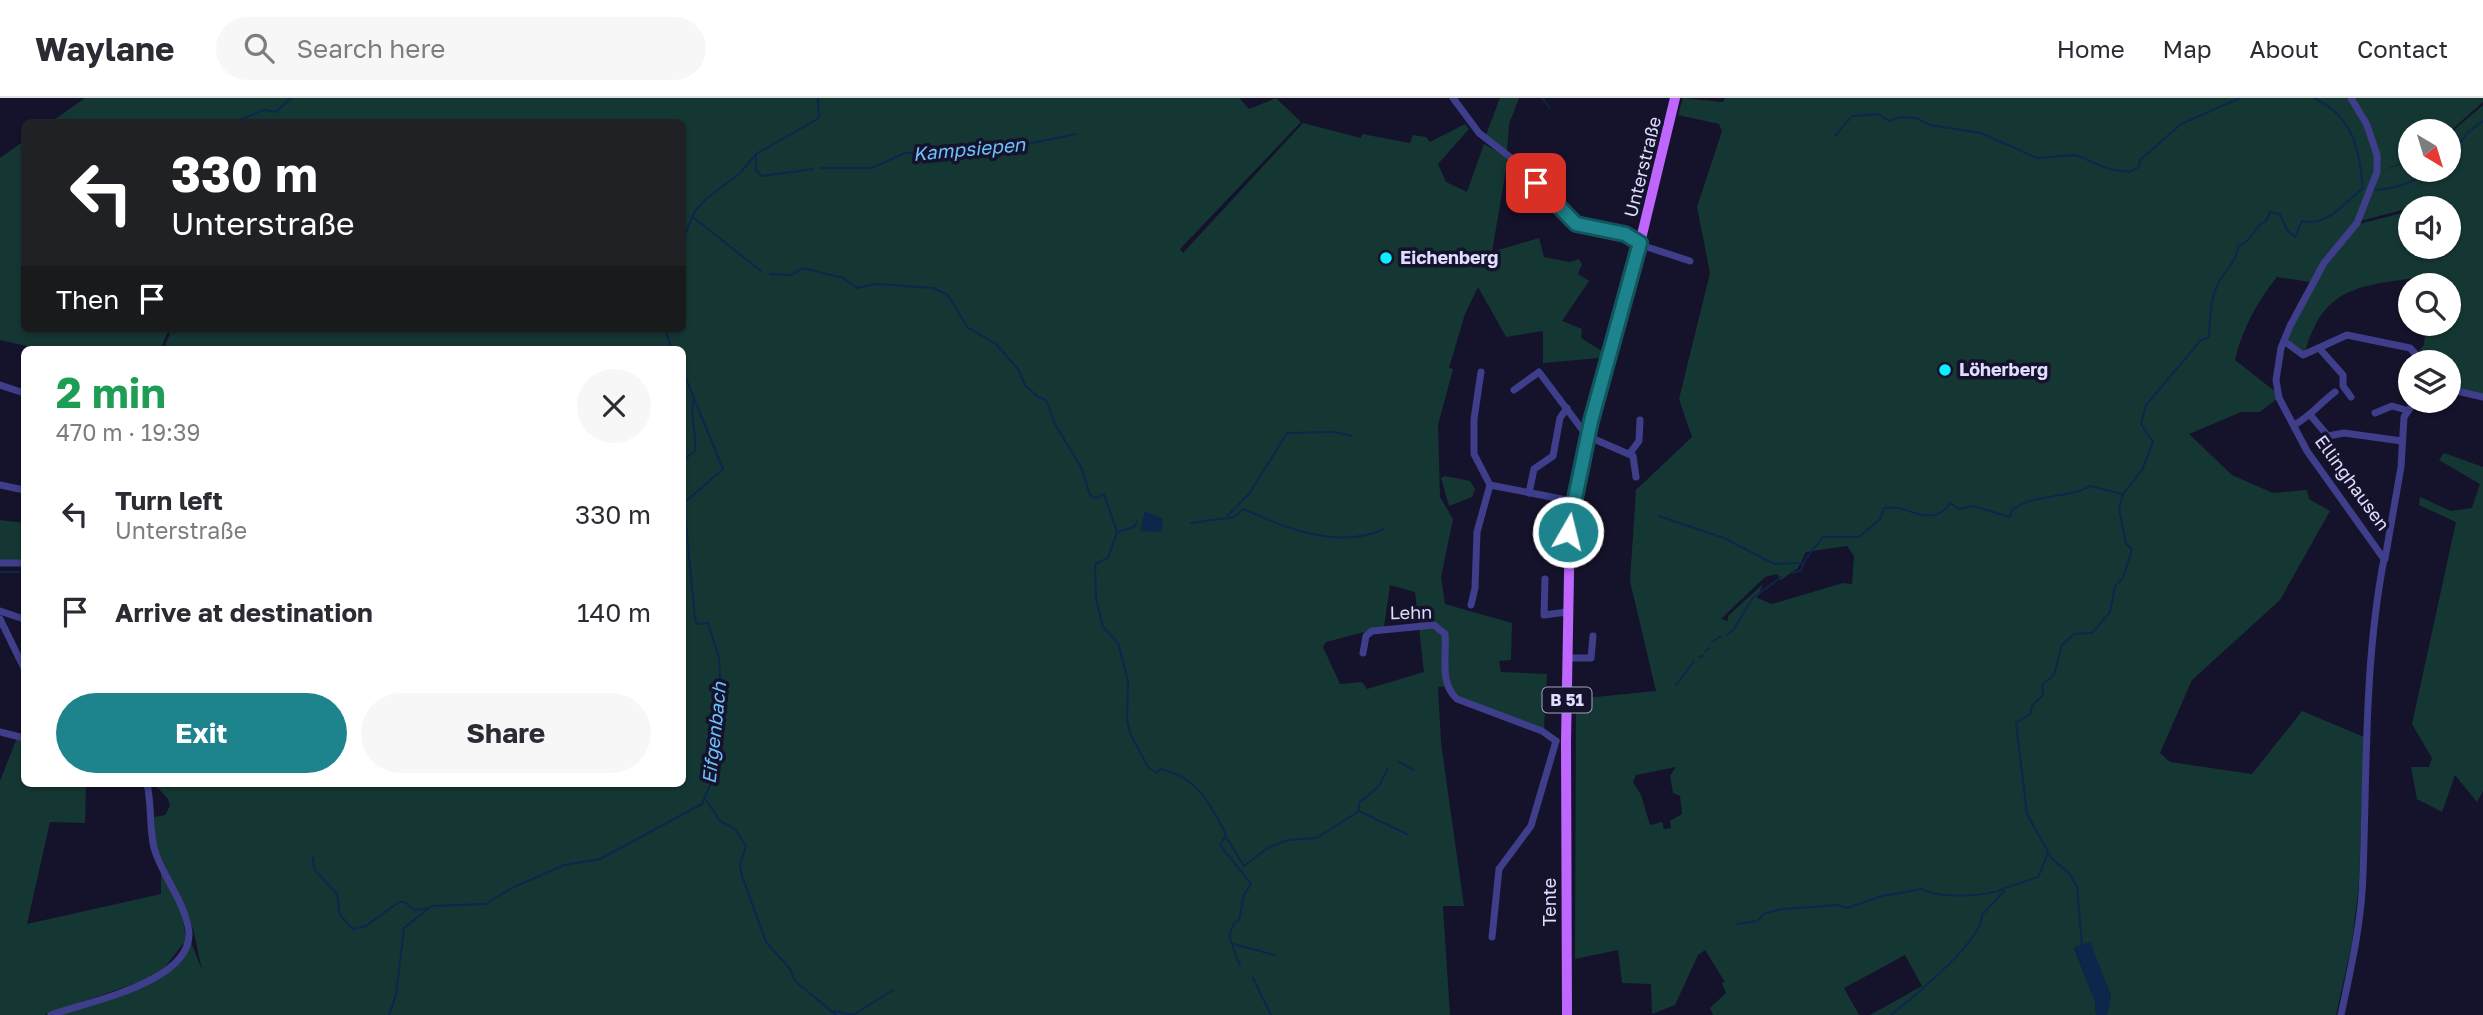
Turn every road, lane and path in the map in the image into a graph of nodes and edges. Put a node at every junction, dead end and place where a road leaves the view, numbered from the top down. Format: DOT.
graph roads {
  1 [pos="1453,98"];
  2 [pos="1675,98"];
  3 [pos="2351,98"];
  4 [pos="1640,243"];
  5 [pos="1690,261"];
  6 [pos="2284,341"];
  7 [pos="2319,348"];
  8 [pos="2412,350"];
  9 [pos="1481,372"];
  10 [pos="0,385"];
  11 [pos="1514,390"];
  12 [pos="2334,391"];
  13 [pos="21,392"];
  14 [pos="2461,392"];
  15 [pos="2351,397"];
  16 [pos="2483,397"];
  17 [pos="1567,408"];
  18 [pos="2398,408"];
  19 [pos="2375,413"];
  20 [pos="2406,413"];
  21 [pos="2311,416"];
  22 [pos="1640,420"];
  23 [pos="2294,425"];
  24 [pos="1587,436"];
  25 [pos="2402,441"];
  26 [pos="1630,453"];
  27 [pos="1636,477"];
  28 [pos="0,485"];
  29 [pos="1490,485"];
  30 [pos="21,489"];
  31 [pos="1529,493"];
  32 [pos="1572,501"];
  33 [pos="2385,559"];
  34 [pos="0,563"];
  35 [pos="21,563"];
  36 [pos="1545,579"];
  37 [pos="1471,605"];
  38 [pos="0,611"];
  39 [pos="1567,612"];
  40 [pos="21,618"];
  41 [pos="0,619"];
  42 [pos="1593,636"];
  43 [pos="1363,653"];
  44 [pos="1567,658"];
  45 [pos="21,662"];
  46 [pos="0,732"];
  47 [pos="21,737"];
  48 [pos="1561,741"];
  49 [pos="147,787"];
  50 [pos="1566,788"];
  51 [pos="1492,937"];
  52 [pos="51,1015"];
  53 [pos="1567,1015"];
  54 [pos="2342,1015"];
  1 -- 4 [label="street, Unterstraße"];
  2 -- 4 [label="main road, Unterstraße / B 51"];
  3 -- 6 [label="street"];
  4 -- 5 [label="street, Unterstraße"];
  4 -- 24 [label="main road, Unterstraße / B 51"];
  6 -- 7 [label="street"];
  6 -- 23 [label="street, Ellinghausen"];
  7 -- 8 [label="street"];
  7 -- 15 [label="street"];
  9 -- 29 [label="street"];
  10 -- 13 [label="street"];
  11 -- 17 [label="street"];
  12 -- 21 [label="street, Ellinghausen"];
  14 -- 16 [label="street"];
  17 -- 24 [label="street"];
  17 -- 31 [label="street"];
  18 -- 19 [label="street"];
  20 -- 25 [label="street, Ellinghausen"];
  21 -- 23 [label="street, Ellinghausen"];
  21 -- 25 [label="street, Ellinghausen"];
  22 -- 26 [label="street"];
  23 -- 33 [label="street, Ellinghausen"];
  24 -- 26 [label="street"];
  24 -- 32 [label="main road, Unterstraße / B 51"];
  25 -- 33 [label="street, Ellinghausen"];
  26 -- 27 [label="street"];
  28 -- 30 [label="street"];
  29 -- 31 [label="street"];
  29 -- 37 [label="street"];
  31 -- 32 [label="street"];
  32 -- 39 [label="main road, Unterstraße / B 51"];
  33 -- 54 [label="street, Ellinghausen"];
  34 -- 35 [label="street"];
  36 -- 39 [label="street"];
  38 -- 40 [label="street"];
  39 -- 44 [label="main road, Unterstraße / B 51"];
  41 -- 45 [label="street"];
  42 -- 44 [label="street"];
  43 -- 48 [label="street, Lehn"];
  44 -- 48 [label="main road, Unterstraße / B 51"];
  46 -- 47 [label="street"];
  48 -- 50 [label="main road, Unterstraße / B 51"];
  48 -- 51 [label="street"];
  49 -- 52 [label="street"];
  50 -- 53 [label="main road, Tente / B 51"];
}
